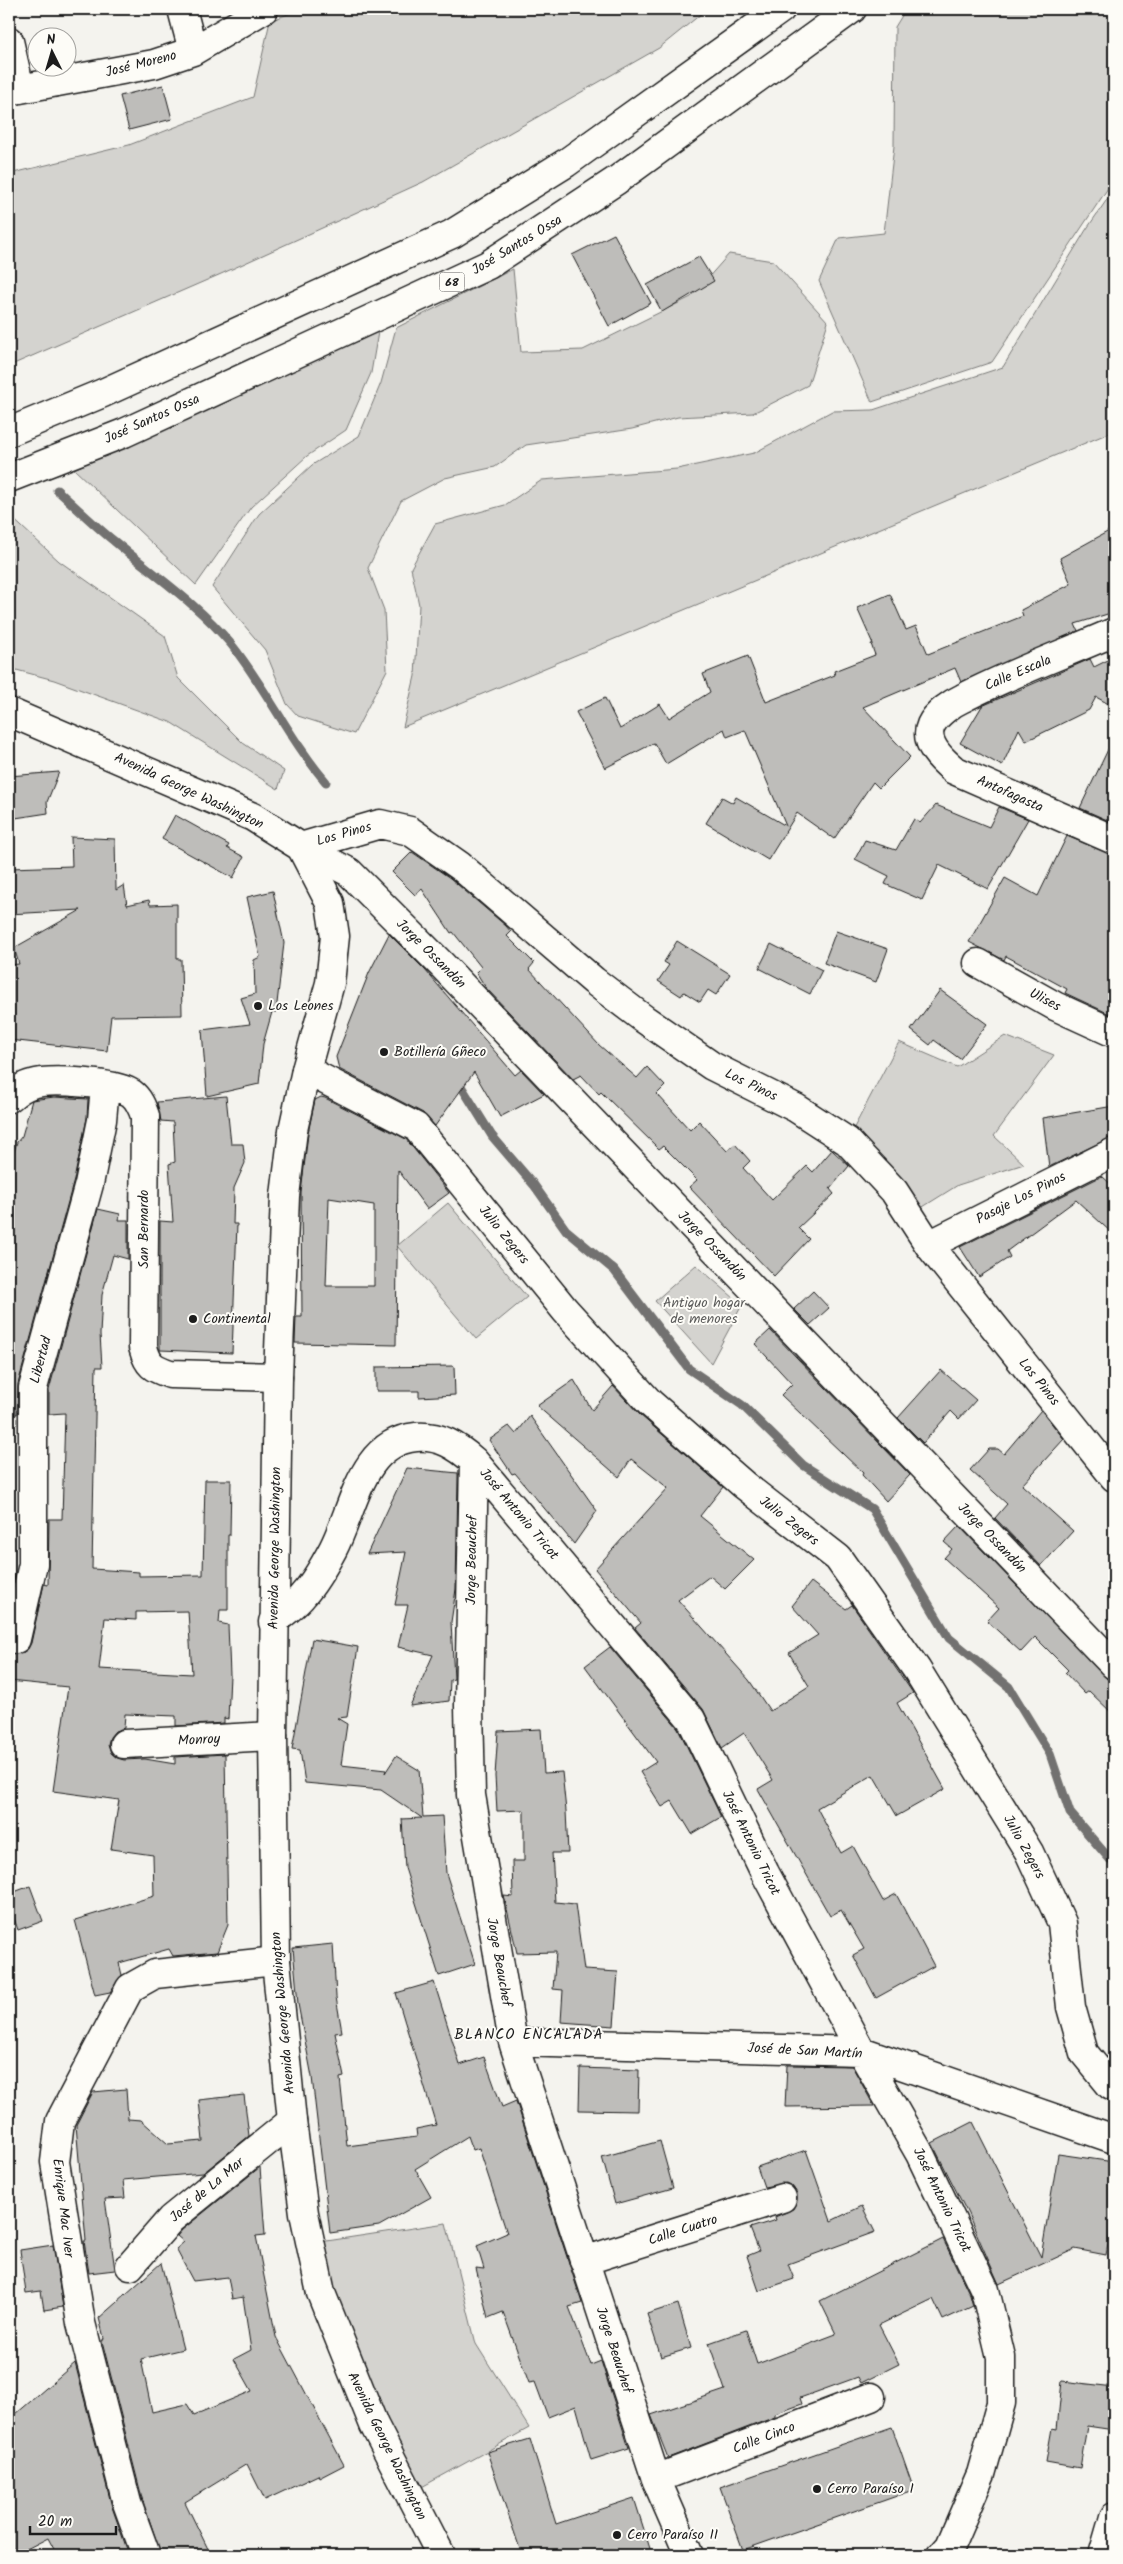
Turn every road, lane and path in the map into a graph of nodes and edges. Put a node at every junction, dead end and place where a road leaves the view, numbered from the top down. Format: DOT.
graph roads {
  1 [pos="182,9"];
  2 [pos="264,9"];
  3 [pos="781,9"];
  4 [pos="852,9"];
  5 [pos="9,41"];
  6 [pos="193,51"];
  7 [pos="14,90"];
  8 [pos="9,432"];
  9 [pos="9,478"];
  10 [pos="1114,632"];
  11 [pos="9,712"];
  12 [pos="930,726"];
  13 [pos="1114,840"];
  14 [pos="301,847"];
  15 [pos="349,872"];
  16 [pos="335,936"];
  17 [pos="978,963"];
  18 [pos="1114,1033"];
  19 [pos="306,1070"];
  20 [pos="105,1086"];
  21 [pos="9,1098"];
  22 [pos="1114,1152"];
  23 [pos="929,1245"];
  24 [pos="278,1377"];
  25 [pos="474,1461"];
  26 [pos="1114,1477"];
  27 [pos="273,1622"];
  28 [pos="16,1639"];
  29 [pos="1114,1665"];
  30 [pos="273,1736"];
  31 [pos="124,1744"];
  32 [pos="276,1961"];
  33 [pos="513,2042"];
  34 [pos="861,2051"];
  35 [pos="1114,2087"];
  36 [pos="292,2121"];
  37 [pos="1114,2139"];
  38 [pos="782,2198"];
  39 [pos="584,2261"];
  40 [pos="130,2266"];
  41 [pos="871,2397"];
  42 [pos="656,2479"];
  43 [pos="1114,2517"];
  44 [pos="146,2555"];
  45 [pos="441,2555"];
  46 [pos="689,2555"];
  47 [pos="942,2555"];
  48 [pos="1103,2555"];
  1 -- 6 [label="main road"];
  2 -- 6 [label="main road, José Moreno"];
  3 -- 8 [label="main road"];
  4 -- 9 [label="main road, José Santos Ossa / 68"];
  5 -- 7 [label="main road"];
  6 -- 7 [label="main road, José Moreno"];
  10 -- 12 [label="main road, Calle Escala"];
  11 -- 14 [label="main road, Avenida George Washington"];
  12 -- 13 [label="main road, Antofagasta"];
  14 -- 15 [label="main road, Jorge Ossandón"];
  14 -- 16 [label="main road, Avenida George Washington"];
  14 -- 23 [label="main road, Los Pinos"];
  15 -- 16 [label="main road"];
  15 -- 29 [label="main road, Jorge Ossandón"];
  16 -- 19 [label="main road, Avenida George Washington"];
  17 -- 18 [label="main road, Ulises"];
  19 -- 24 [label="main road, Avenida George Washington"];
  19 -- 35 [label="main road, Julio Zegers"];
  20 -- 21 [label="main road, San Bernardo"];
  20 -- 24 [label="main road, San Bernardo"];
  20 -- 28 [label="main road, Libertad"];
  22 -- 23 [label="main road, Pasaje Los Pinos"];
  23 -- 26 [label="main road, Los Pinos"];
  24 -- 27 [label="main road, Avenida George Washington"];
  25 -- 27 [label="main road, José Antonio Tricot"];
  25 -- 33 [label="main road, Jorge Beauchef"];
  25 -- 34 [label="main road, José Antonio Tricot"];
  27 -- 30 [label="main road, Avenida George Washington"];
  30 -- 31 [label="main road, Monroy"];
  30 -- 32 [label="main road, Avenida George Washington"];
  32 -- 36 [label="main road, Avenida George Washington"];
  32 -- 44 [label="main road, Enrique Mac Iver"];
  33 -- 34 [label="main road, José de San Martín"];
  33 -- 39 [label="main road, Jorge Beauchef"];
  34 -- 37 [label="main road, José de San Martín"];
  34 -- 47 [label="main road, José Antonio Tricot"];
  36 -- 40 [label="main road, José de La Mar"];
  36 -- 45 [label="main road, Avenida George Washington"];
  38 -- 39 [label="main road, Calle Cuatro"];
  39 -- 42 [label="main road, Jorge Beauchef"];
  41 -- 42 [label="main road, Calle Cinco"];
  42 -- 46 [label="main road, Jorge Beauchef"];
  43 -- 48 [label="main road"];
}
